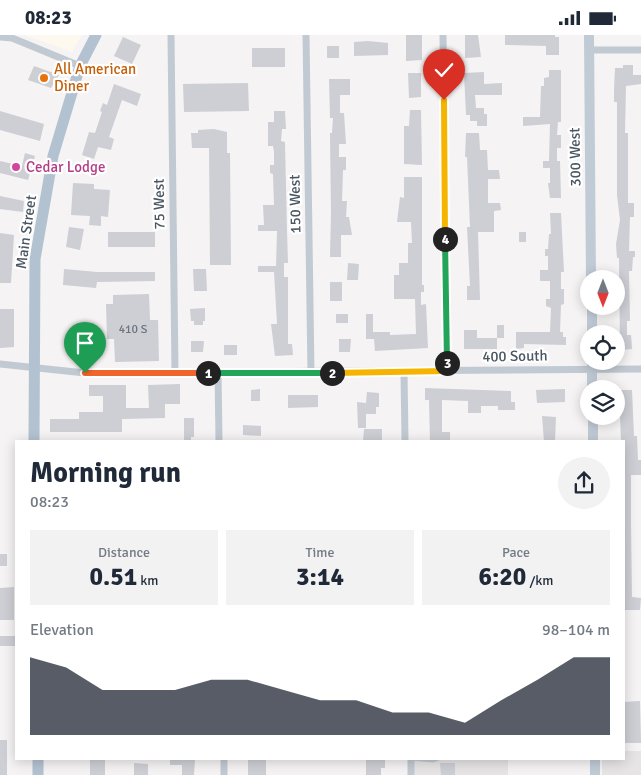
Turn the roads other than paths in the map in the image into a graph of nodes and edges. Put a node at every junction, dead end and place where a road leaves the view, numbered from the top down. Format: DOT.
graph roads {
  1 [pos="96,35"];
  2 [pos="171,35"];
  3 [pos="306,35"];
  4 [pos="443,35"];
  5 [pos="589,35"];
  6 [pos="0,37"];
  7 [pos="589,50"];
  8 [pos="641,50"];
  9 [pos="80,66"];
  10 [pos="591,270"];
  11 [pos="0,364"];
  12 [pos="580,365"];
  13 [pos="33,368"];
  14 [pos="625,368"];
  15 [pos="641,369"];
  16 [pos="447,371"];
  17 [pos="404,372"];
  18 [pos="175,373"];
  19 [pos="218,373"];
  20 [pos="311,373"];
  21 [pos="592,425"];
  22 [pos="34,440"];
  23 [pos="219,440"];
  24 [pos="405,440"];
  25 [pos="593,440"];
  26 [pos="38,760"];
  27 [pos="224,760"];
  28 [pos="411,760"];
  29 [pos="422,760"];
  30 [pos="436,760"];
  31 [pos="595,760"];
  32 [pos="38,775"];
  33 [pos="224,775"];
  34 [pos="411,775"];
  35 [pos="595,775"];
  1 -- 9 [label="main road, Main Street"];
  2 -- 18 [label="street, 75 West"];
  3 -- 20 [label="street, 150 West"];
  4 -- 16 [label="street"];
  5 -- 7 [label="street, 300 West"];
  6 -- 9 [label="street"];
  7 -- 8 [label="street"];
  7 -- 10 [label="street, 300 West"];
  9 -- 13 [label="main road, Main Street"];
  11 -- 13 [label="street, 400 South"];
  12 -- 16 [label="street, 400 South"];
  13 -- 18 [label="street, 400 South"];
  13 -- 22 [label="main road, Main Street"];
  14 -- 15 [label="street, 400 South"];
  16 -- 17 [label="street, 400 South"];
  17 -- 20 [label="street, 400 South"];
  17 -- 24 [label="street"];
  18 -- 19 [label="street, 400 South"];
  19 -- 20 [label="street, 400 South"];
  19 -- 23 [label="street"];
  21 -- 25 [label="street"];
  26 -- 32 [label="main road"];
  27 -- 33 [label="street"];
  28 -- 34 [label="street"];
  29 -- 30 [label="lane"];
  31 -- 35 [label="street"];
}
